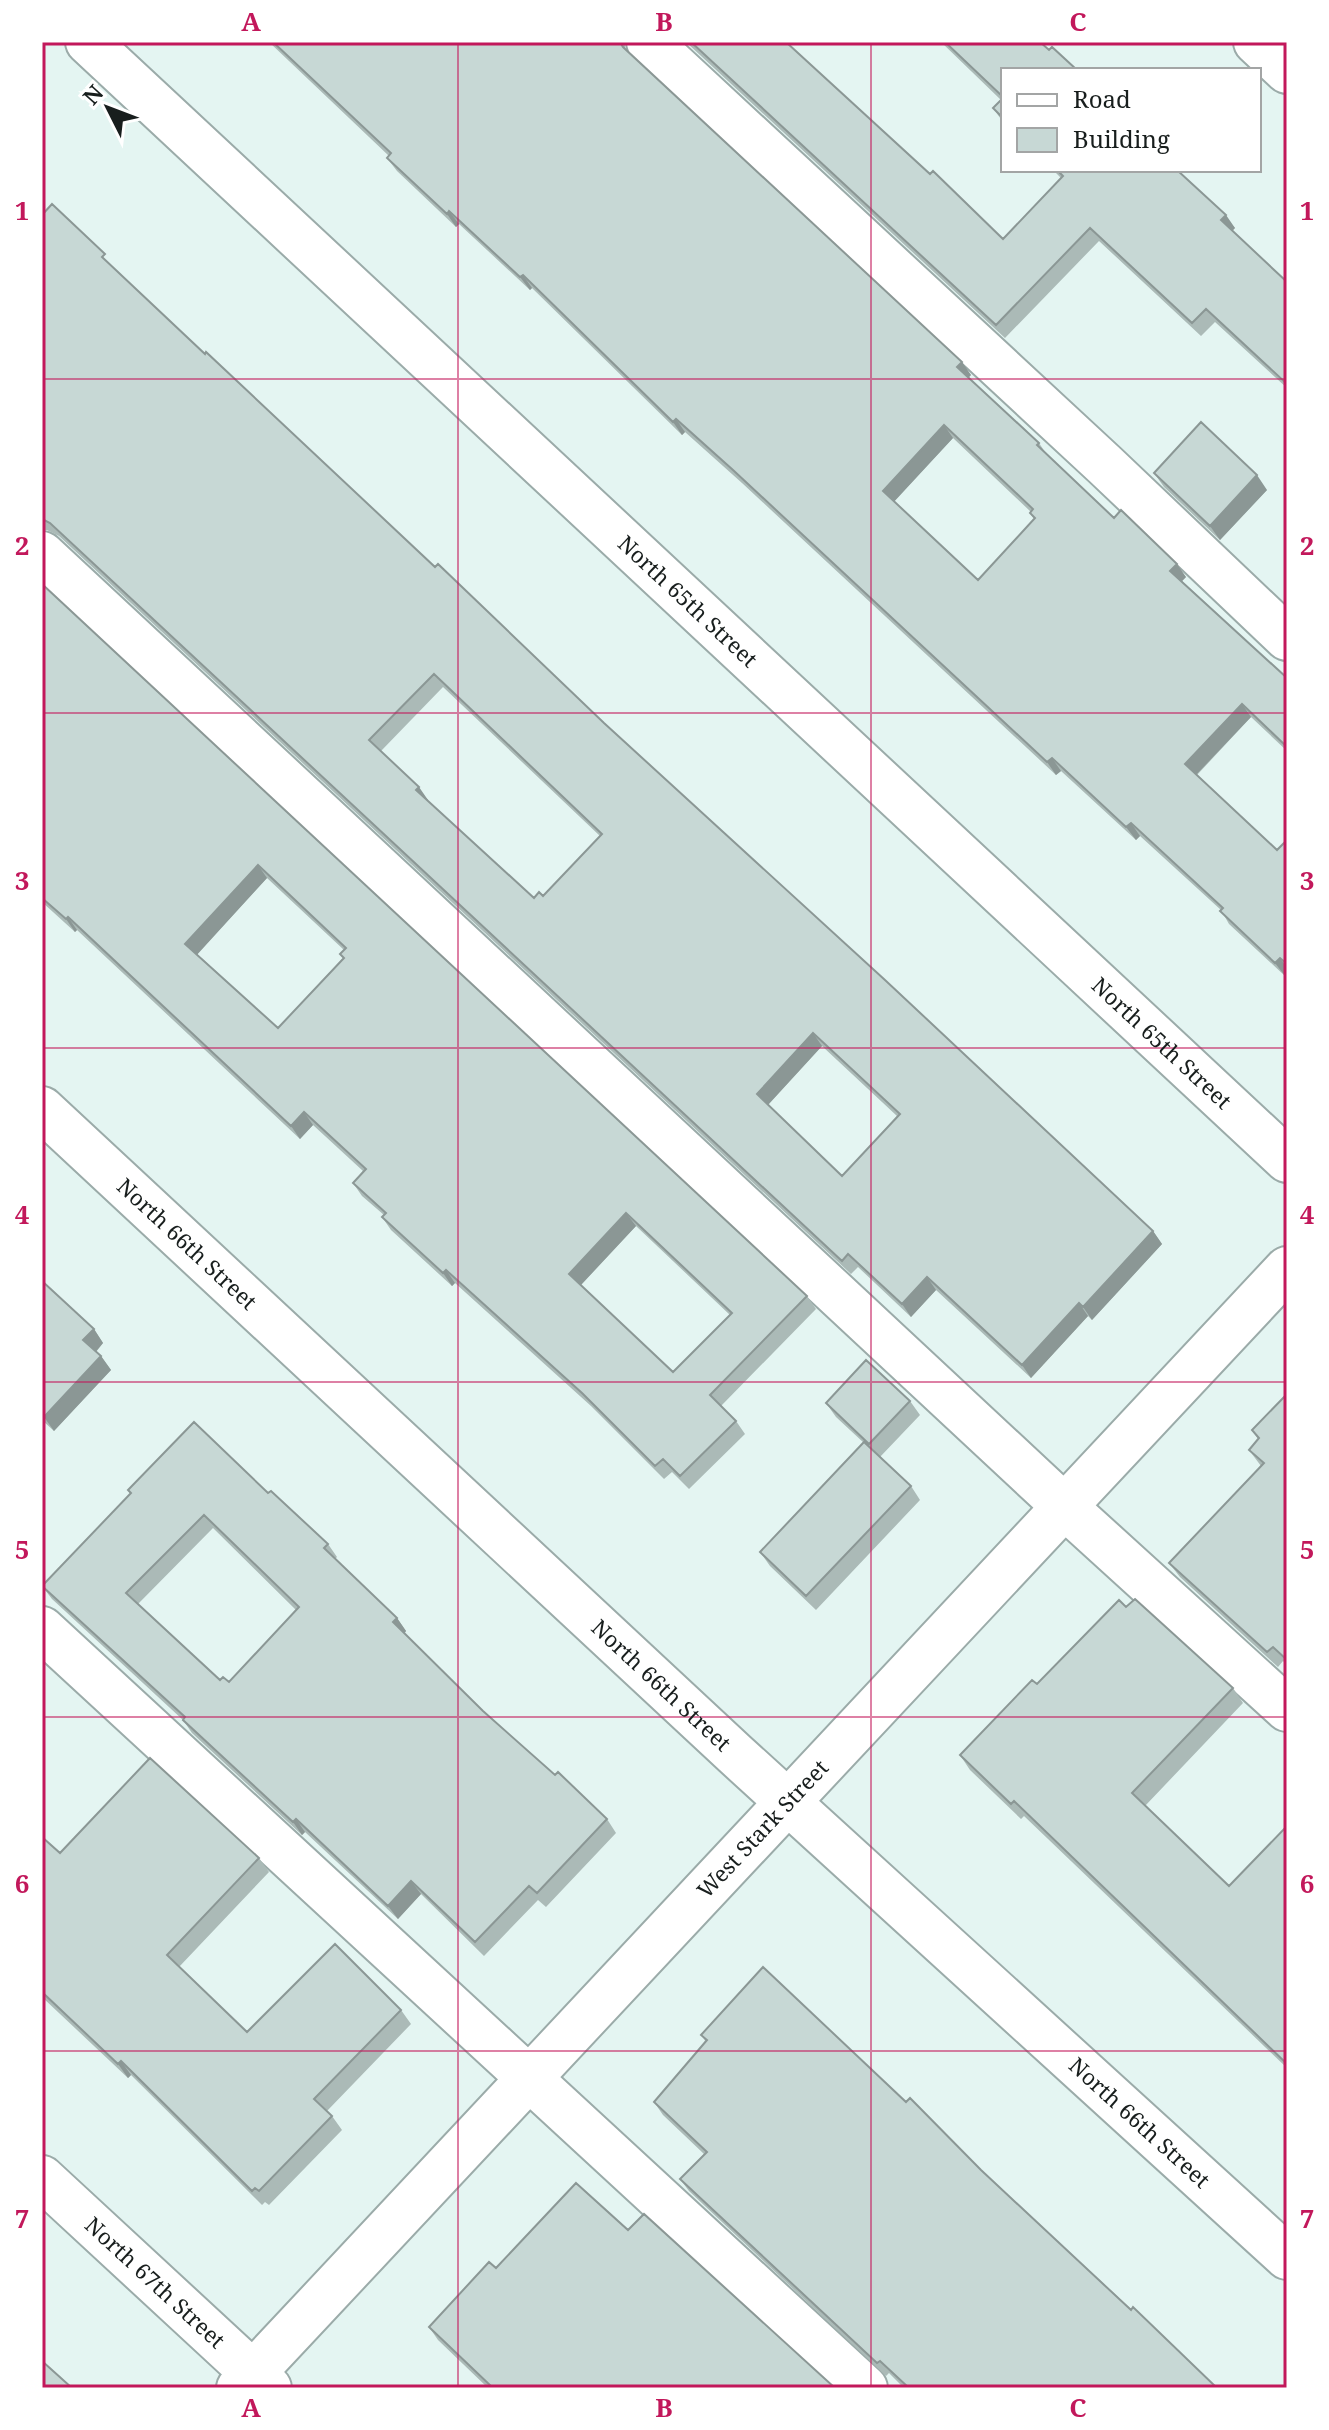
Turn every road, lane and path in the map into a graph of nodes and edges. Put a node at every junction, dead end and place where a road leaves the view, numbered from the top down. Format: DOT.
graph roads {
  1 [pos="88,42"];
  2 [pos="649,42"];
  3 [pos="1256,42"];
  4 [pos="1287,71"];
  5 [pos="42,554"];
  6 [pos="1287,638"];
  7 [pos="42,1109"];
  8 [pos="1287,1160"];
  9 [pos="1287,1269"];
  10 [pos="1065,1507"];
  11 [pos="42,1629"];
  12 [pos="1287,1709"];
  13 [pos="788,1803"];
  14 [pos="530,2078"];
  15 [pos="42,2178"];
  16 [pos="1287,2257"];
  17 [pos="254,2383"];
  18 [pos="865,2388"];
  1 -- 8 [label="street, North 65th Street"];
  2 -- 6 [label="street"];
  3 -- 4 [label="street"];
  5 -- 10 [label="street"];
  7 -- 13 [label="street, North 66th Street"];
  9 -- 10 [label="street, West Stark Street"];
  10 -- 12 [label="street"];
  10 -- 13 [label="street, West Stark Street"];
  11 -- 14 [label="street"];
  13 -- 14 [label="street, West Stark Street"];
  13 -- 16 [label="street, North 66th Street"];
  14 -- 17 [label="street, West Stark Street"];
  14 -- 18 [label="street"];
  15 -- 17 [label="street, North 67th Street"];
}
